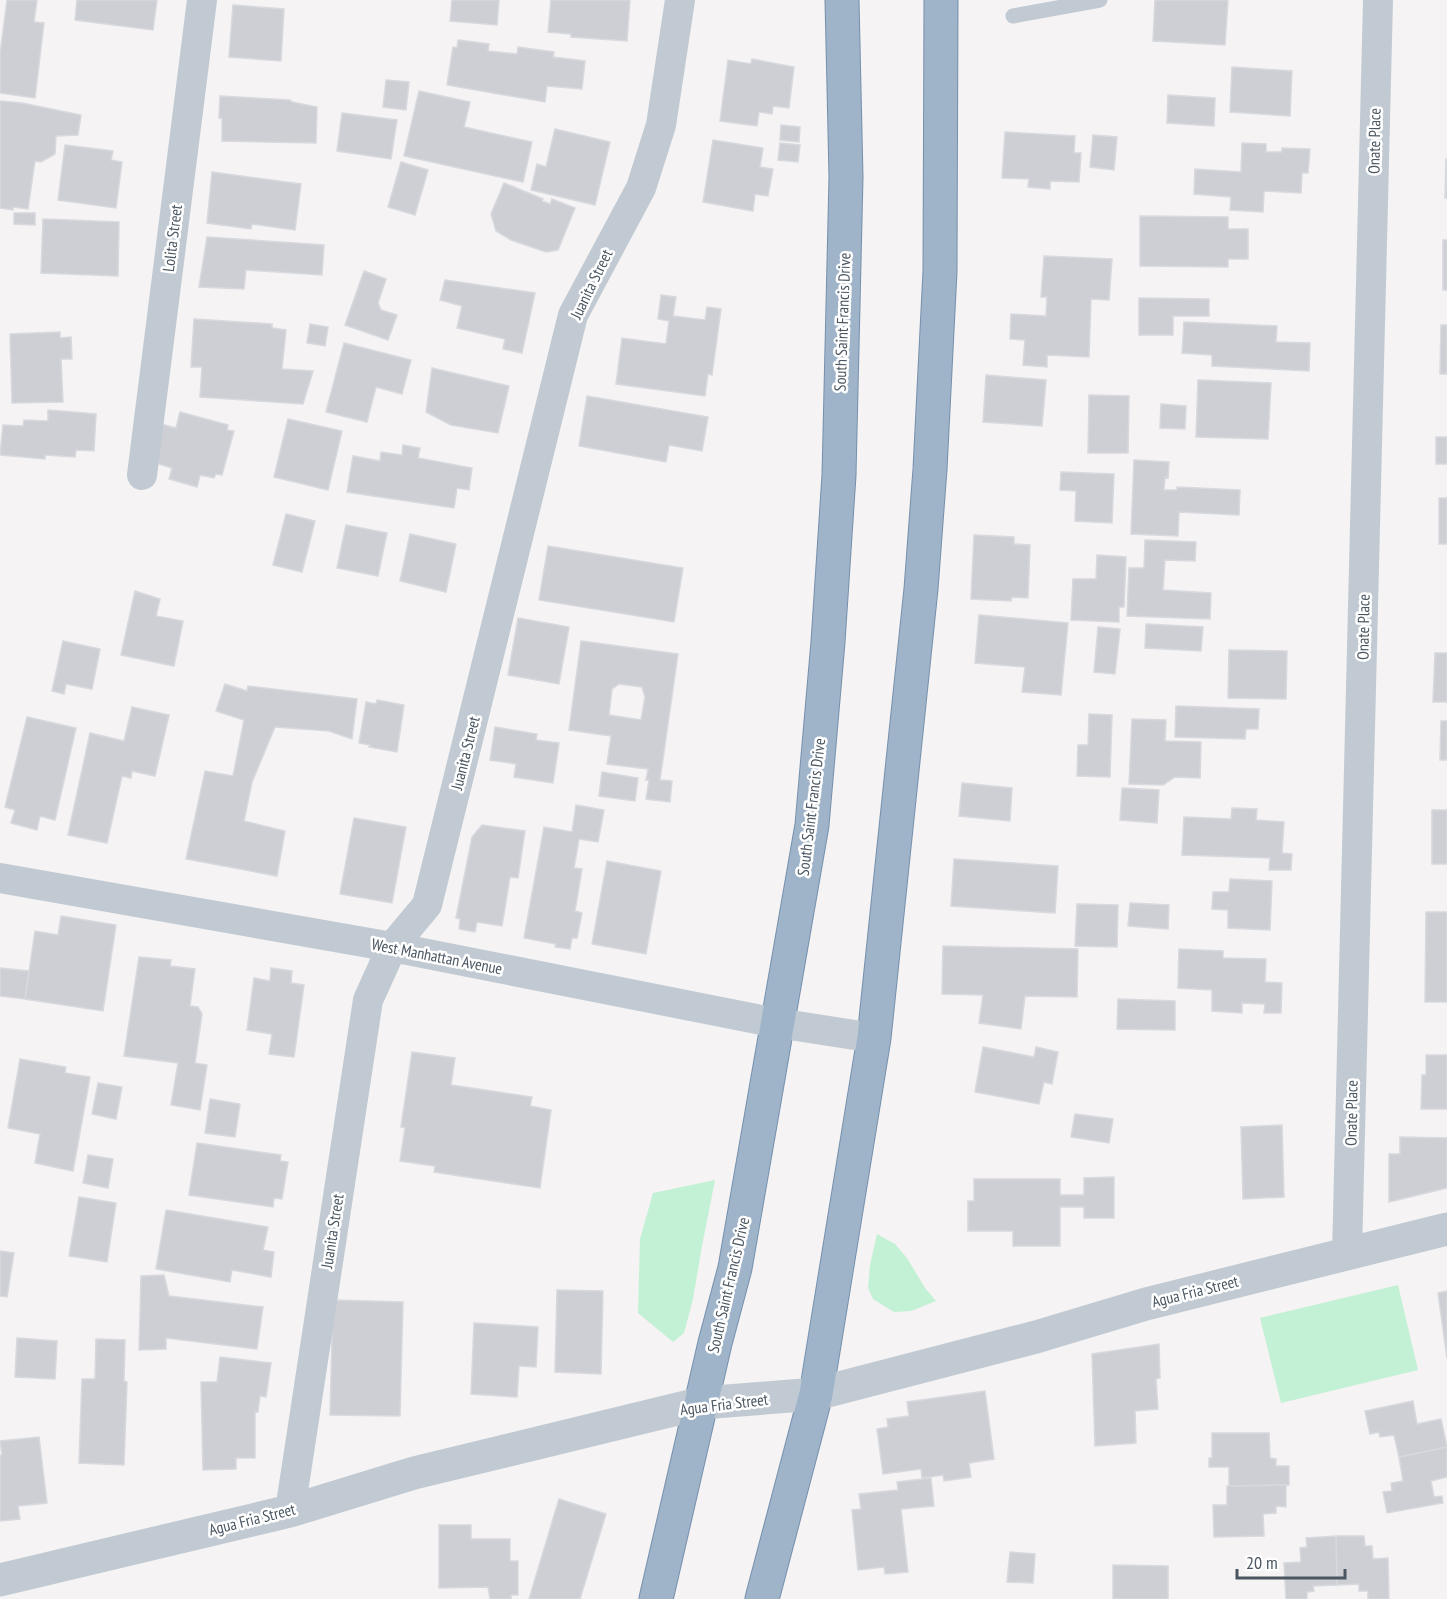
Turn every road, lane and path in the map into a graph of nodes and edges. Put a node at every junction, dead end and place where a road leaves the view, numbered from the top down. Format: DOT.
graph roads {
  1 [pos="202,0"];
  2 [pos="680,0"];
  3 [pos="842,0"];
  4 [pos="941,0"];
  5 [pos="1100,0"];
  6 [pos="1378,0"];
  7 [pos="1013,16"];
  8 [pos="142,475"];
  9 [pos="0,878"];
  10 [pos="392,947"];
  11 [pos="777,1023"];
  12 [pos="874,1038"];
  13 [pos="1447,1229"];
  14 [pos="1347,1254"];
  15 [pos="816,1394"];
  16 [pos="702,1403"];
  17 [pos="290,1511"];
  18 [pos="0,1580"];
  19 [pos="656,1599"];
  20 [pos="762,1599"];
  1 -- 8 [label="street, Lolita Street"];
  2 -- 10 [label="street, Juanita Street"];
  3 -- 11 [label="highway, South Saint Francis Drive"];
  4 -- 12 [label="highway"];
  5 -- 7 [label="lane"];
  6 -- 14 [label="street, Onate Place"];
  9 -- 10 [label="street, West Manhattan Avenue"];
  10 -- 11 [label="street, West Manhattan Avenue"];
  10 -- 17 [label="street, Juanita Street"];
  11 -- 12 [label="street, West Manhattan Avenue"];
  11 -- 16 [label="highway, South Saint Francis Drive"];
  12 -- 15 [label="highway"];
  13 -- 14 [label="street, Agua Fria Street"];
  14 -- 15 [label="street, Agua Fria Street"];
  15 -- 16 [label="street, Agua Fria Street"];
  15 -- 20 [label="highway"];
  16 -- 17 [label="street, Agua Fria Street"];
  16 -- 19 [label="highway, South Saint Francis Drive"];
  17 -- 18 [label="street, Agua Fria Street"];
}
